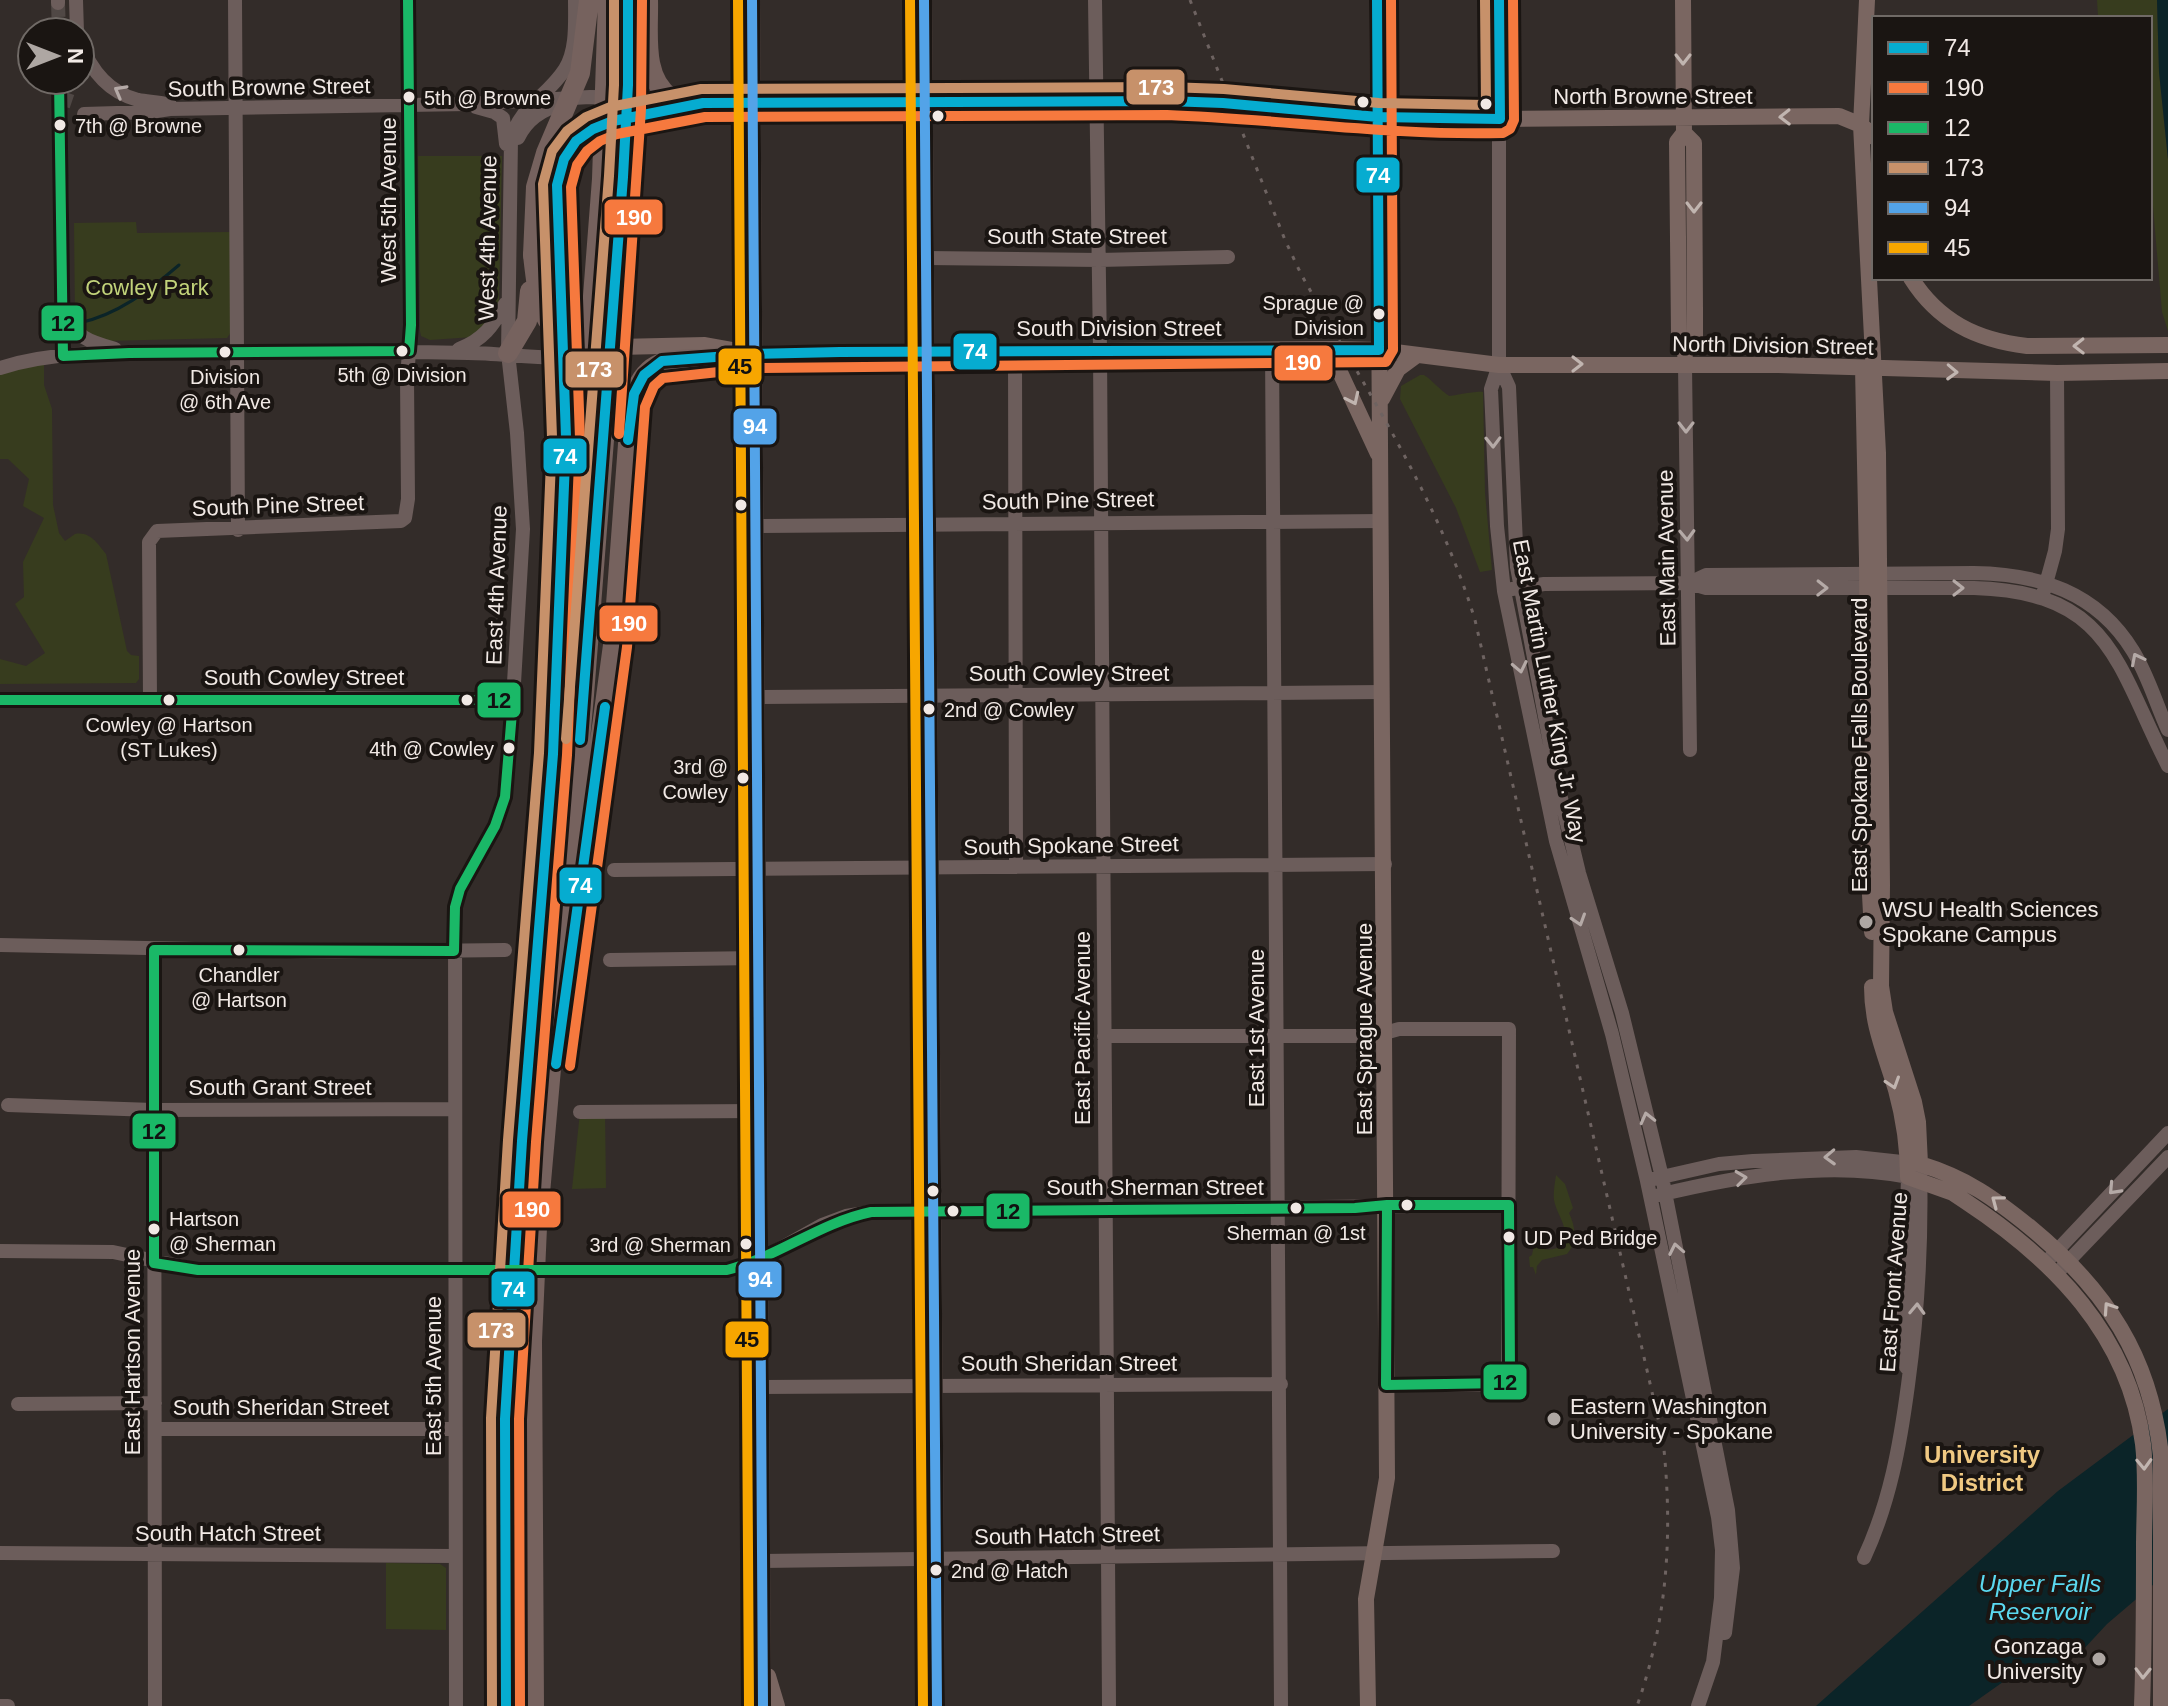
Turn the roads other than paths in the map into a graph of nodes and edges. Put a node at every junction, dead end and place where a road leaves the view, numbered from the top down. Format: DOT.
graph roads {
  1 [pos="235,0"];
  2 [pos="408,0"];
  3 [pos="575,0"];
  4 [pos="589,0"];
  5 [pos="608,0"];
  6 [pos="628,0"];
  7 [pos="648,0"];
  8 [pos="752,0"];
  9 [pos="924,0"];
  10 [pos="1095,0"];
  11 [pos="1377,0"];
  12 [pos="1499,0"];
  13 [pos="1683,0"];
  14 [pos="1867,0"];
  15 [pos="1866,32"];
  16 [pos="1872,63"];
  17 [pos="96,73"];
  18 [pos="590,97"];
  19 [pos="671,98"];
  20 [pos="534,100"];
  21 [pos="753,102"];
  22 [pos="1096,102"];
  23 [pos="703,103"];
  24 [pos="925,103"];
  25 [pos="1223,103"];
  26 [pos="468,104"];
  27 [pos="409,105"];
  28 [pos="236,108"];
  29 [pos="182,109"];
  30 [pos="1318,112"];
  31 [pos="84,114"];
  32 [pos="1378,117"];
  33 [pos="1500,119"];
  34 [pos="1684,125"];
  35 [pos="1861,125"];
  36 [pos="1872,135"];
  37 [pos="510,169"];
  38 [pos="61,174"];
  39 [pos="533,255"];
  40 [pos="1228,257"];
  41 [pos="926,258"];
  42 [pos="1099,260"];
  43 [pos="1913,280"];
  44 [pos="507,300"];
  45 [pos="63,303"];
  46 [pos="2162,345"];
  47 [pos="618,347"];
  48 [pos="1272,349"];
  49 [pos="1100,350"];
  50 [pos="1379,350"];
  51 [pos="409,351"];
  52 [pos="926,351"];
  53 [pos="1015,351"];
  54 [pos="237,352"];
  55 [pos="452,352"];
  56 [pos="129,353"];
  57 [pos="508,353"];
  58 [pos="755,354"];
  59 [pos="1417,355"];
  60 [pos="63,356"];
  61 [pos="1499,365"];
  62 [pos="1685,365"];
  63 [pos="0,368"];
  64 [pos="1869,368"];
  65 [pos="2166,371"];
  66 [pos="2057,373"];
  67 [pos="1380,405"];
  68 [pos="1381,461"];
  69 [pos="1100,521"];
  70 [pos="1381,521"];
  71 [pos="1015,522"];
  72 [pos="1273,522"];
  73 [pos="928,524"];
  74 [pos="756,526"];
  75 [pos="238,530"];
  76 [pos="1874,582"];
  77 [pos="2046,582"];
  78 [pos="1689,583"];
  79 [pos="1521,588"];
  80 [pos="1504,591"];
  81 [pos="2041,597"];
  82 [pos="2118,631"];
  83 [pos="2106,642"];
  84 [pos="1382,692"];
  85 [pos="1275,693"];
  86 [pos="1015,695"];
  87 [pos="1101,695"];
  88 [pos="929,696"];
  89 [pos="757,697"];
  90 [pos="0,700"];
  91 [pos="150,700"];
  92 [pos="513,700"];
  93 [pos="2156,704"];
  94 [pos="2142,711"];
  95 [pos="2168,730"];
  96 [pos="1690,750"];
  97 [pos="553,754"];
  98 [pos="2168,766"];
  99 [pos="1385,864"];
  100 [pos="1276,865"];
  101 [pos="1104,866"];
  102 [pos="1016,867"];
  103 [pos="931,868"];
  104 [pos="758,869"];
  105 [pos="614,870"];
  106 [pos="0,945"];
  107 [pos="154,950"];
  108 [pos="505,950"];
  109 [pos="454,951"];
  110 [pos="759,958"];
  111 [pos="610,960"];
  112 [pos="1386,1033"];
  113 [pos="1104,1036"];
  114 [pos="1278,1037"];
  115 [pos="8,1105"];
  116 [pos="455,1109"];
  117 [pos="153,1110"];
  118 [pos="759,1111"];
  119 [pos="580,1112"];
  120 [pos="2168,1133"];
  121 [pos="545,1143"];
  122 [pos="2141,1161"];
  123 [pos="2163,1163"];
  124 [pos="1914,1170"];
  125 [pos="1654,1179"];
  126 [pos="1658,1196"];
  127 [pos="1387,1205"];
  128 [pos="1509,1205"];
  129 [pos="1279,1208"];
  130 [pos="1106,1210"];
  131 [pos="934,1211"];
  132 [pos="0,1251"];
  133 [pos="2063,1255"];
  134 [pos="760,1260"];
  135 [pos="154,1263"];
  136 [pos="2051,1268"];
  137 [pos="455,1270"];
  138 [pos="1281,1384"];
  139 [pos="1108,1385"];
  140 [pos="1386,1385"];
  141 [pos="935,1386"];
  142 [pos="761,1387"];
  143 [pos="155,1403"];
  144 [pos="18,1404"];
  145 [pos="155,1429"];
  146 [pos="454,1429"];
  147 [pos="1553,1551"];
  148 [pos="0,1553"];
  149 [pos="1374,1554"];
  150 [pos="155,1555"];
  151 [pos="1282,1555"];
  152 [pos="455,1556"];
  153 [pos="1108,1557"];
  154 [pos="1864,1558"];
  155 [pos="936,1559"];
  156 [pos="762,1561"];
  157 [pos="762,1655"];
  158 [pos="0,1706"];
  159 [pos="8,1706"];
  160 [pos="155,1706"];
  161 [pos="456,1706"];
  162 [pos="506,1706"];
  163 [pos="534,1706"];
  164 [pos="763,1706"];
  165 [pos="777,1706"];
  166 [pos="937,1706"];
  167 [pos="1109,1706"];
  168 [pos="1281,1706"];
  169 [pos="1368,1706"];
  170 [pos="1698,1706"];
  171 [pos="2142,1706"];
  172 [pos="2161,1706"];
  1 -- 28 [label="street"];
  2 -- 27 [label="street, West 5th Avenue"];
  3 -- 20 [label="street, West 4th Avenue"];
  4 -- 39 [label="highway, bridge"];
  5 -- 97 [label="highway, bridge"];
  6 -- 121 [label="highway, bridge"];
  7 -- 19 [label="highway"];
  8 -- 21 [label="main road"];
  9 -- 24 [label="main road"];
  10 -- 22 [label="street, East Pacific Avenue"];
  11 -- 32 [label="main road, East Sprague Avenue"];
  12 -- 33 [label="street"];
  13 -- 34 [label="main road, one-way"];
  14 -- 15 [label="main road"];
  15 -- 16 [label="main road"];
  15 -- 35 [label="main road, East Spokane Falls Boulevard"];
  29 -- 17 [label="street, one-way"];
  18 -- 19 [label="street, South Browne Street"];
  18 -- 20 [label="street, South Browne Street"];
  18 -- 37 [label="street"];
  19 -- 23 [label="main road, South Browne Street"];
  20 -- 26 [label="street, South Browne Street"];
  20 -- 37 [label="street, West 4th Avenue"];
  21 -- 23 [label="main road, South Browne Street"];
  21 -- 24 [label="main road, South Browne Street"];
  21 -- 58 [label="main road"];
  22 -- 24 [label="main road, South Browne Street"];
  22 -- 25 [label="main road, South Browne Street"];
  22 -- 42 [label="street, East Pacific Avenue"];
  23 -- 97 [label="highway, bridge"];
  24 -- 41 [label="main road"];
  26 -- 27 [label="street, South Browne Street"];
  26 -- 37 [label="street"];
  27 -- 28 [label="street, South Browne Street"];
  27 -- 51 [label="street, West 5th Avenue"];
  28 -- 29 [label="street, South Browne Street"];
  28 -- 54 [label="street"];
  29 -- 31 [label="street, South Browne Street"];
  30 -- 32 [label="main road"];
  32 -- 33 [label="main road, North Browne Street"];
  32 -- 50 [label="main road, East Sprague Avenue"];
  33 -- 34 [label="main road, North Browne Street"];
  33 -- 61 [label="street"];
  35 -- 34 [label="main road, North Browne Street, one-way"];
  34 -- 62 [label="main road, one-way"];
  35 -- 36 [label="main road, North Browne Street"];
  35 -- 64 [label="main road, East Spokane Falls Boulevard"];
  37 -- 44 [label="street, West 4th Avenue"];
  38 -- 45 [label="street"];
  39 -- 47 [label="highway"];
  39 -- 57 [label="highway"];
  40 -- 42 [label="street, South State Street"];
  41 -- 42 [label="street, South State Street"];
  41 -- 52 [label="main road"];
  42 -- 49 [label="street, East Pacific Avenue"];
  46 -- 43 [label="main road, one-way"];
  44 -- 55 [label="street"];
  44 -- 57 [label="street, West 4th Avenue"];
  45 -- 56 [label="street"];
  45 -- 60 [label="street"];
  47 -- 57 [label="street, South Division Street"];
  47 -- 58 [label="main road, South Division Street"];
  48 -- 49 [label="main road, South Division Street"];
  48 -- 50 [label="main road, South Division Street"];
  48 -- 68 [label="main road, one-way"];
  48 -- 72 [label="street, East 1st Avenue"];
  49 -- 53 [label="main road, South Division Street"];
  49 -- 69 [label="street, East Pacific Avenue"];
  50 -- 59 [label="main road, North Division Street"];
  50 -- 67 [label="main road, East Sprague Avenue"];
  51 -- 54 [label="street, South Division Street"];
  51 -- 55 [label="street, South Division Street"];
  51 -- 75 [label="street, South Pine Street"];
  52 -- 53 [label="main road, South Division Street"];
  52 -- 58 [label="main road, South Division Street"];
  52 -- 73 [label="main road"];
  53 -- 71 [label="street"];
  54 -- 56 [label="street, South Division Street"];
  54 -- 75 [label="street"];
  55 -- 57 [label="street, South Division Street"];
  56 -- 60 [label="street, South Division Street"];
  57 -- 92 [label="street, East 4th Avenue"];
  58 -- 74 [label="main road"];
  58 -- 121 [label="highway"];
  59 -- 61 [label="main road, North Division Street"];
  59 -- 67 [label="main road"];
  60 -- 63 [label="street, South Division Street"];
  61 -- 62 [label="main road, North Division Street, one-way"];
  61 -- 79 [label="street, East Martin Luther King Jr. Way"];
  61 -- 80 [label="street, East Martin Luther King Jr. Way, one-way"];
  62 -- 64 [label="main road, North Division Street"];
  62 -- 78 [label="street, East Main Avenue, one-way"];
  64 -- 66 [label="main road, North Division Street, one-way"];
  64 -- 76 [label="main road, East Spokane Falls Boulevard"];
  65 -- 66 [label="main road, North Division Street"];
  66 -- 77 [label="street"];
  67 -- 68 [label="main road, East Sprague Avenue"];
  68 -- 70 [label="main road, East Sprague Avenue"];
  69 -- 71 [label="street, South Pine Street"];
  69 -- 72 [label="street, South Pine Street"];
  69 -- 87 [label="street, East Pacific Avenue"];
  70 -- 72 [label="street, South Pine Street"];
  70 -- 84 [label="main road, East Sprague Avenue"];
  71 -- 73 [label="street, South Pine Street"];
  71 -- 86 [label="street"];
  72 -- 85 [label="street, East 1st Avenue"];
  73 -- 74 [label="street, South Pine Street"];
  73 -- 88 [label="main road"];
  74 -- 89 [label="main road"];
  75 -- 91 [label="street, South Pine Street"];
  76 -- 77 [label="street"];
  76 -- 78 [label="street"];
  76 -- 81 [label="street, one-way"];
  76 -- 124 [label="main road, East Spokane Falls Boulevard"];
  77 -- 81 [label="street"];
  77 -- 82 [label="street"];
  78 -- 79 [label="street"];
  78 -- 96 [label="street, East Main Avenue"];
  79 -- 80 [label="street"];
  125 -- 79 [label="street, East Martin Luther King Jr. Way, one-way"];
  80 -- 125 [label="street, East Martin Luther King Jr. Way, one-way"];
  81 -- 83 [label="street"];
  82 -- 83 [label="street"];
  93 -- 82 [label="street, one-way"];
  83 -- 94 [label="street"];
  84 -- 85 [label="street, South Cowley Street"];
  84 -- 99 [label="main road, East Sprague Avenue"];
  85 -- 87 [label="street, South Cowley Street"];
  85 -- 100 [label="street, East 1st Avenue"];
  86 -- 87 [label="street, South Cowley Street"];
  86 -- 88 [label="street, South Cowley Street"];
  86 -- 102 [label="street"];
  87 -- 101 [label="street, East Pacific Avenue"];
  88 -- 89 [label="street, South Cowley Street"];
  88 -- 103 [label="main road"];
  89 -- 104 [label="main road"];
  90 -- 91 [label="street, South Cowley Street"];
  91 -- 92 [label="street, South Cowley Street"];
  92 -- 109 [label="street, East 4th Avenue"];
  93 -- 94 [label="street"];
  93 -- 95 [label="street"];
  94 -- 98 [label="street"];
  97 -- 162 [label="highway"];
  99 -- 100 [label="street, South Spokane Street"];
  99 -- 112 [label="main road, East Sprague Avenue"];
  100 -- 101 [label="street, South Spokane Street"];
  100 -- 114 [label="street, East 1st Avenue"];
  101 -- 102 [label="street, South Spokane Street"];
  101 -- 113 [label="street, East Pacific Avenue"];
  102 -- 103 [label="street, South Spokane Street"];
  103 -- 104 [label="street, South Spokane Street"];
  103 -- 131 [label="main road"];
  104 -- 105 [label="street, South Spokane Street"];
  104 -- 110 [label="main road"];
  106 -- 107 [label="street"];
  107 -- 109 [label="street"];
  107 -- 117 [label="street, East Hartson Avenue"];
  108 -- 109 [label="street"];
  109 -- 116 [label="street, East 5th Avenue"];
  110 -- 111 [label="street"];
  110 -- 118 [label="main road"];
  112 -- 114 [label="street"];
  112 -- 127 [label="main road, East Sprague Avenue"];
  112 -- 128 [label="street"];
  113 -- 114 [label="street"];
  113 -- 130 [label="street, East Pacific Avenue"];
  114 -- 129 [label="street, East 1st Avenue"];
  115 -- 117 [label="street, South Grant Street"];
  116 -- 117 [label="street, South Grant Street"];
  116 -- 137 [label="street, East 5th Avenue"];
  117 -- 135 [label="street, East Hartson Avenue"];
  118 -- 119 [label="street"];
  118 -- 134 [label="main road"];
  120 -- 122 [label="street"];
  121 -- 163 [label="highway"];
  122 -- 123 [label="street"];
  122 -- 133 [label="street, one-way"];
  123 -- 133 [label="street"];
  124 -- 125 [label="street, one-way"];
  126 -- 124 [label="street, one-way"];
  133 -- 124 [label="main road, one-way"];
  124 -- 136 [label="main road"];
  124 -- 154 [label="street, East Front Avenue"];
  125 -- 126 [label="street, East Martin Luther King Jr. Way"];
  126 -- 170 [label="street, East Martin Luther King Jr. Way"];
  127 -- 128 [label="street, South Sherman Street"];
  127 -- 129 [label="street, South Sherman Street"];
  127 -- 140 [label="main road, East Sprague Avenue"];
  128 -- 140 [label="street"];
  129 -- 130 [label="street, South Sherman Street"];
  129 -- 138 [label="street, East 1st Avenue"];
  130 -- 131 [label="street, South Sherman Street"];
  130 -- 139 [label="street, East Pacific Avenue"];
  131 -- 134 [label="street, South Sherman Street"];
  131 -- 141 [label="main road"];
  132 -- 135 [label="street, South Sherman Street"];
  133 -- 136 [label="street"];
  172 -- 133 [label="main road, one-way"];
  134 -- 137 [label="street, South Sherman Street, bridge"];
  134 -- 142 [label="main road"];
  135 -- 137 [label="street, South Sherman Street"];
  135 -- 143 [label="street, East Hartson Avenue"];
  136 -- 171 [label="main road, one-way"];
  137 -- 146 [label="street, East 5th Avenue"];
  138 -- 139 [label="street, South Sheridan Street"];
  138 -- 151 [label="street, East 1st Avenue"];
  139 -- 141 [label="street, South Sheridan Street"];
  139 -- 153 [label="street, East Pacific Avenue"];
  140 -- 149 [label="main road, East Sprague Avenue"];
  141 -- 142 [label="street, South Sheridan Street"];
  141 -- 155 [label="main road"];
  142 -- 156 [label="main road"];
  143 -- 144 [label="street, South Sheridan Street"];
  143 -- 145 [label="street, East Hartson Avenue"];
  145 -- 146 [label="street, South Sheridan Street"];
  145 -- 150 [label="street, East Hartson Avenue"];
  146 -- 152 [label="street, East 5th Avenue"];
  147 -- 149 [label="street, South Hatch Street"];
  148 -- 150 [label="street, South Hatch Street"];
  149 -- 151 [label="street, South Hatch Street"];
  149 -- 169 [label="main road, East Sprague Avenue"];
  150 -- 152 [label="street, South Hatch Street"];
  150 -- 160 [label="street, East Hartson Avenue"];
  151 -- 153 [label="street, South Hatch Street"];
  151 -- 168 [label="street, East 1st Avenue"];
  152 -- 161 [label="street, East 5th Avenue"];
  153 -- 155 [label="street, South Hatch Street"];
  153 -- 167 [label="street, East Pacific Avenue"];
  155 -- 156 [label="street, South Hatch Street"];
  155 -- 166 [label="main road"];
  156 -- 157 [label="main road"];
  157 -- 164 [label="main road"];
  157 -- 165 [label="main road"];
  158 -- 159 [label="street"];
}
